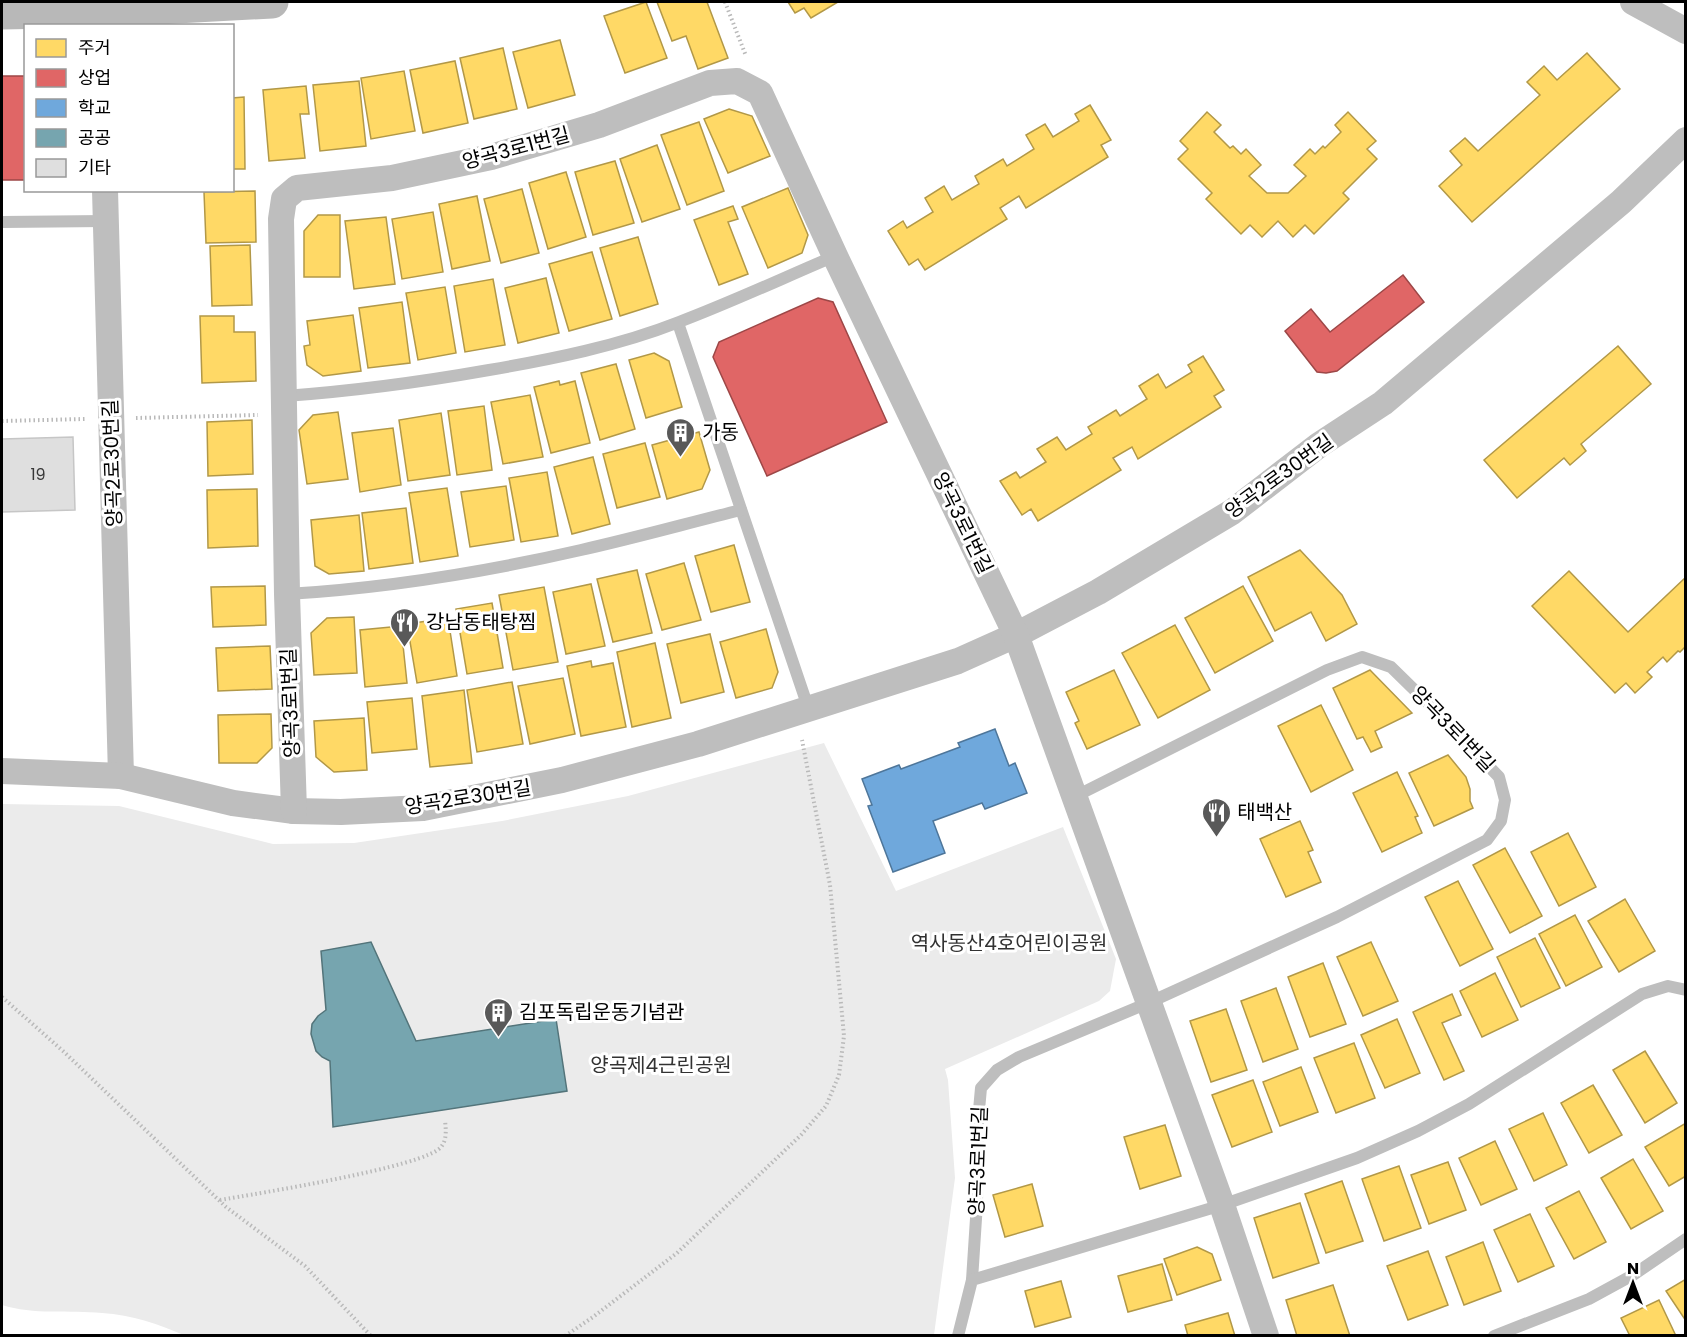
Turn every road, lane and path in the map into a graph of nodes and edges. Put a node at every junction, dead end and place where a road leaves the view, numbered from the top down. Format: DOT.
graph roads {
  1 [pos="272,2"];
  2 [pos="725,2"];
  3 [pos="1633,2"];
  4 [pos="2,13"];
  5 [pos="102,13"];
  6 [pos="1686,31"];
  7 [pos="760,93"];
  8 [pos="1686,140"];
  9 [pos="105,192"];
  10 [pos="105,221"];
  11 [pos="2,222"];
  12 [pos="835,256"];
  13 [pos="678,323"];
  14 [pos="286,405"];
  15 [pos="130,418"];
  16 [pos="93,419"];
  17 [pos="2,421"];
  18 [pos="741,510"];
  19 [pos="287,594"];
  20 [pos="1016,634"];
  21 [pos="808,710"];
  22 [pos="802,740"];
  23 [pos="2,771"];
  24 [pos="121,776"];
  25 [pos="1074,797"];
  26 [pos="294,812"];
  27 [pos="1686,990"];
  28 [pos="2,997"];
  29 [pos="1149,1002"];
  30 [pos="445,1121"];
  31 [pos="219,1200"];
  32 [pos="1222,1205"];
  33 [pos="1686,1239"];
  34 [pos="972,1280"];
  35 [pos="371,1335"];
  36 [pos="565,1335"];
  37 [pos="958,1335"];
  38 [pos="1266,1335"];
  39 [pos="1494,1335"];
  1 -- 5 [label="street"];
  2 -- 7 [label="path"];
  3 -- 6 [label="street"];
  4 -- 5 [label="street"];
  7 -- 12 [label="street, 양곡3로1번길"];
  7 -- 14 [label="street, 양곡3로1번길"];
  8 -- 20 [label="street, 양곡2로30번길"];
  9 -- 10 [label="street, 양곡2로30번길"];
  10 -- 11 [label="lane"];
  10 -- 24 [label="street, 양곡2로30번길"];
  12 -- 13 [label="lane"];
  12 -- 20 [label="street, 양곡3로1번길"];
  13 -- 14 [label="lane"];
  13 -- 18 [label="lane"];
  14 -- 15 [label="path"];
  14 -- 19 [label="street, 양곡3로1번길"];
  16 -- 17 [label="path"];
  18 -- 19 [label="lane"];
  18 -- 21 [label="lane"];
  19 -- 26 [label="street, 양곡3로1번길"];
  20 -- 21 [label="street, 양곡2로30번길"];
  20 -- 25 [label="street, 양곡3로1번길"];
  21 -- 26 [label="street, 양곡2로30번길"];
  22 -- 36 [label="path"];
  23 -- 24 [label="street, 양곡2로30번길"];
  24 -- 26 [label="street, 양곡2로30번길"];
  25 -- 29 [label="street, 양곡3로1번길"];
  25 -- 29 [label="lane, 양곡3로1번길"];
  27 -- 32 [label="lane"];
  28 -- 31 [label="path"];
  29 -- 32 [label="street, 양곡3로1번길"];
  29 -- 34 [label="lane, 양곡3로1번길"];
  30 -- 31 [label="path"];
  31 -- 35 [label="path"];
  32 -- 34 [label="lane"];
  32 -- 38 [label="street, 양곡3로1번길"];
  33 -- 39 [label="lane"];
  34 -- 37 [label="lane, 양곡3로1번길"];
}
